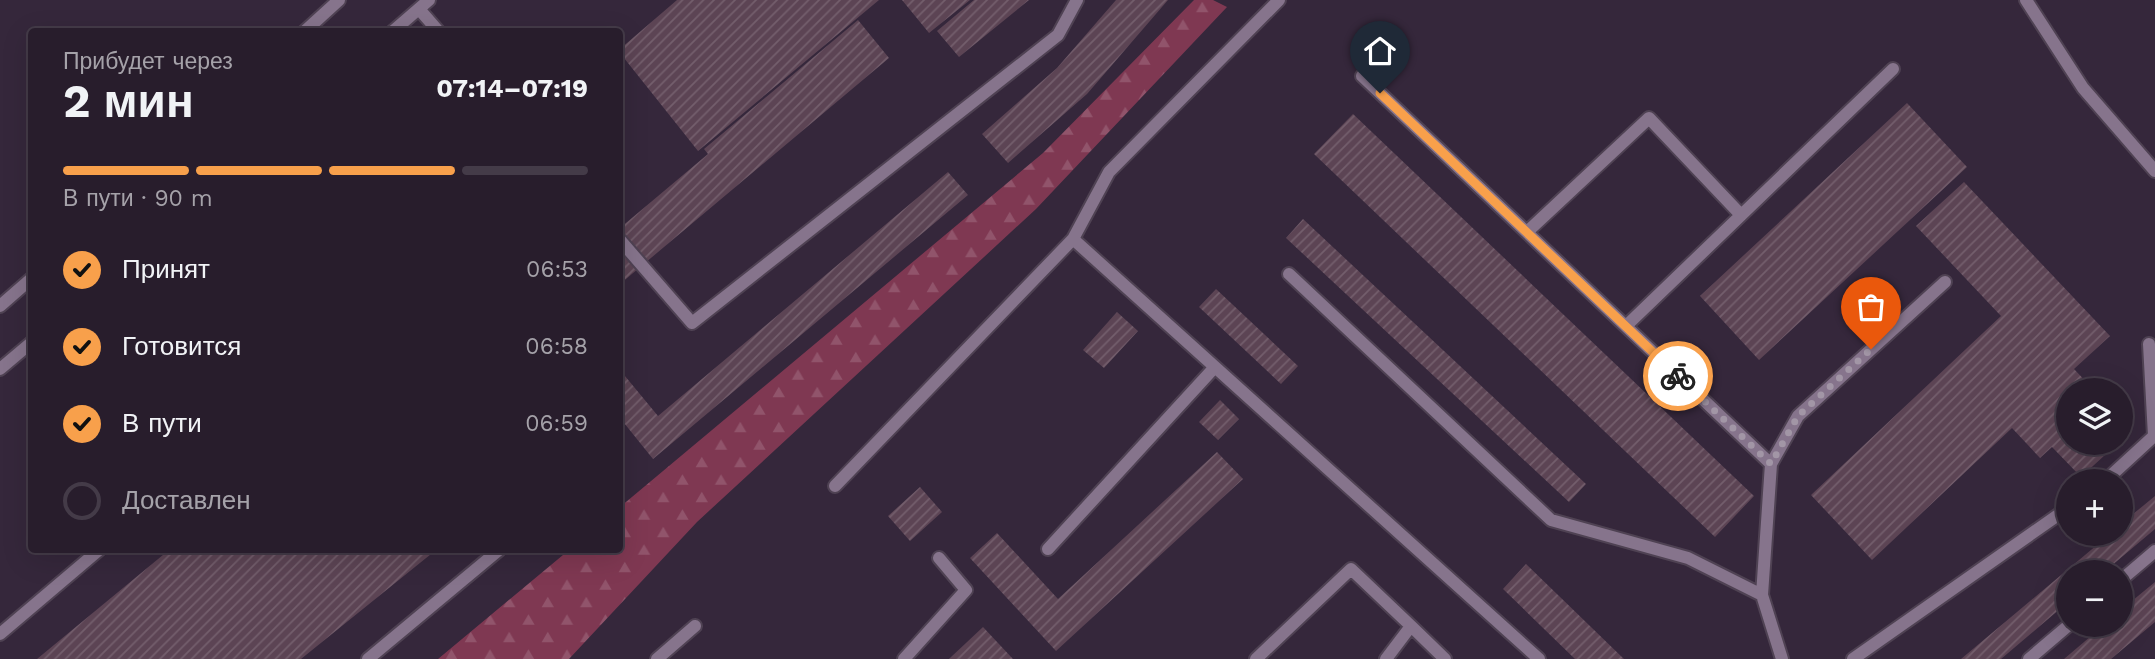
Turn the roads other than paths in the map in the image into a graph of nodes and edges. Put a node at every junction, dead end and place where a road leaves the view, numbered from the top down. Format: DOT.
graph roads {
  1 [pos="339,0"];
  2 [pos="1077,0"];
  3 [pos="1279,0"];
  4 [pos="2026,0"];
  5 [pos="424,4"];
  6 [pos="308,28"];
  7 [pos="397,28"];
  8 [pos="437,28"];
  9 [pos="1892,69"];
  10 [pos="1362,76"];
  11 [pos="2155,171"];
  12 [pos="1741,215"];
  13 [pos="1527,232"];
  14 [pos="1073,239"];
  15 [pos="623,243"];
  16 [pos="1289,274"];
  17 [pos="28,282"];
  18 [pos="1945,282"];
  19 [pos="0,306"];
  20 [pos="1626,326"];
  21 [pos="2149,344"];
  22 [pos="28,345"];
  23 [pos="1214,368"];
  24 [pos="0,369"];
  25 [pos="1771,464"];
  26 [pos="2118,469"];
  27 [pos="835,486"];
  28 [pos="2056,516"];
  29 [pos="1048,549"];
  30 [pos="2155,551"];
  31 [pos="95,553"];
  32 [pos="495,553"];
  33 [pos="939,558"];
  34 [pos="2133,570"];
  35 [pos="1762,596"];
  36 [pos="695,626"];
  37 [pos="1411,626"];
  38 [pos="0,634"];
  39 [pos="2056,636"];
  40 [pos="368,659"];
  41 [pos="657,659"];
  42 [pos="904,659"];
  43 [pos="1256,659"];
  44 [pos="1386,659"];
  45 [pos="1445,659"];
  46 [pos="1539,659"];
  47 [pos="1782,659"];
  48 [pos="1853,659"];
  49 [pos="2029,659"];
  1 -- 6 [label="lane"];
  2 -- 15 [label="lane"];
  3 -- 14 [label="lane"];
  4 -- 11 [label="lane"];
  5 -- 7 [label="lane"];
  5 -- 8 [label="lane"];
  9 -- 12 [label="lane"];
  10 -- 13 [label="lane"];
  12 -- 13 [label="lane"];
  12 -- 20 [label="lane"];
  13 -- 20 [label="lane"];
  14 -- 23 [label="lane"];
  14 -- 27 [label="lane"];
  16 -- 35 [label="lane"];
  17 -- 19 [label="lane"];
  18 -- 25 [label="lane"];
  20 -- 25 [label="lane"];
  21 -- 26 [label="lane"];
  22 -- 24 [label="lane"];
  23 -- 29 [label="lane"];
  23 -- 46 [label="lane"];
  25 -- 35 [label="lane"];
  28 -- 48 [label="lane"];
  30 -- 34 [label="lane"];
  31 -- 38 [label="lane"];
  32 -- 40 [label="lane"];
  33 -- 42 [label="lane"];
  35 -- 47 [label="lane"];
  36 -- 41 [label="lane"];
  37 -- 43 [label="lane"];
  37 -- 44 [label="lane"];
  37 -- 45 [label="lane"];
  39 -- 49 [label="lane"];
}
